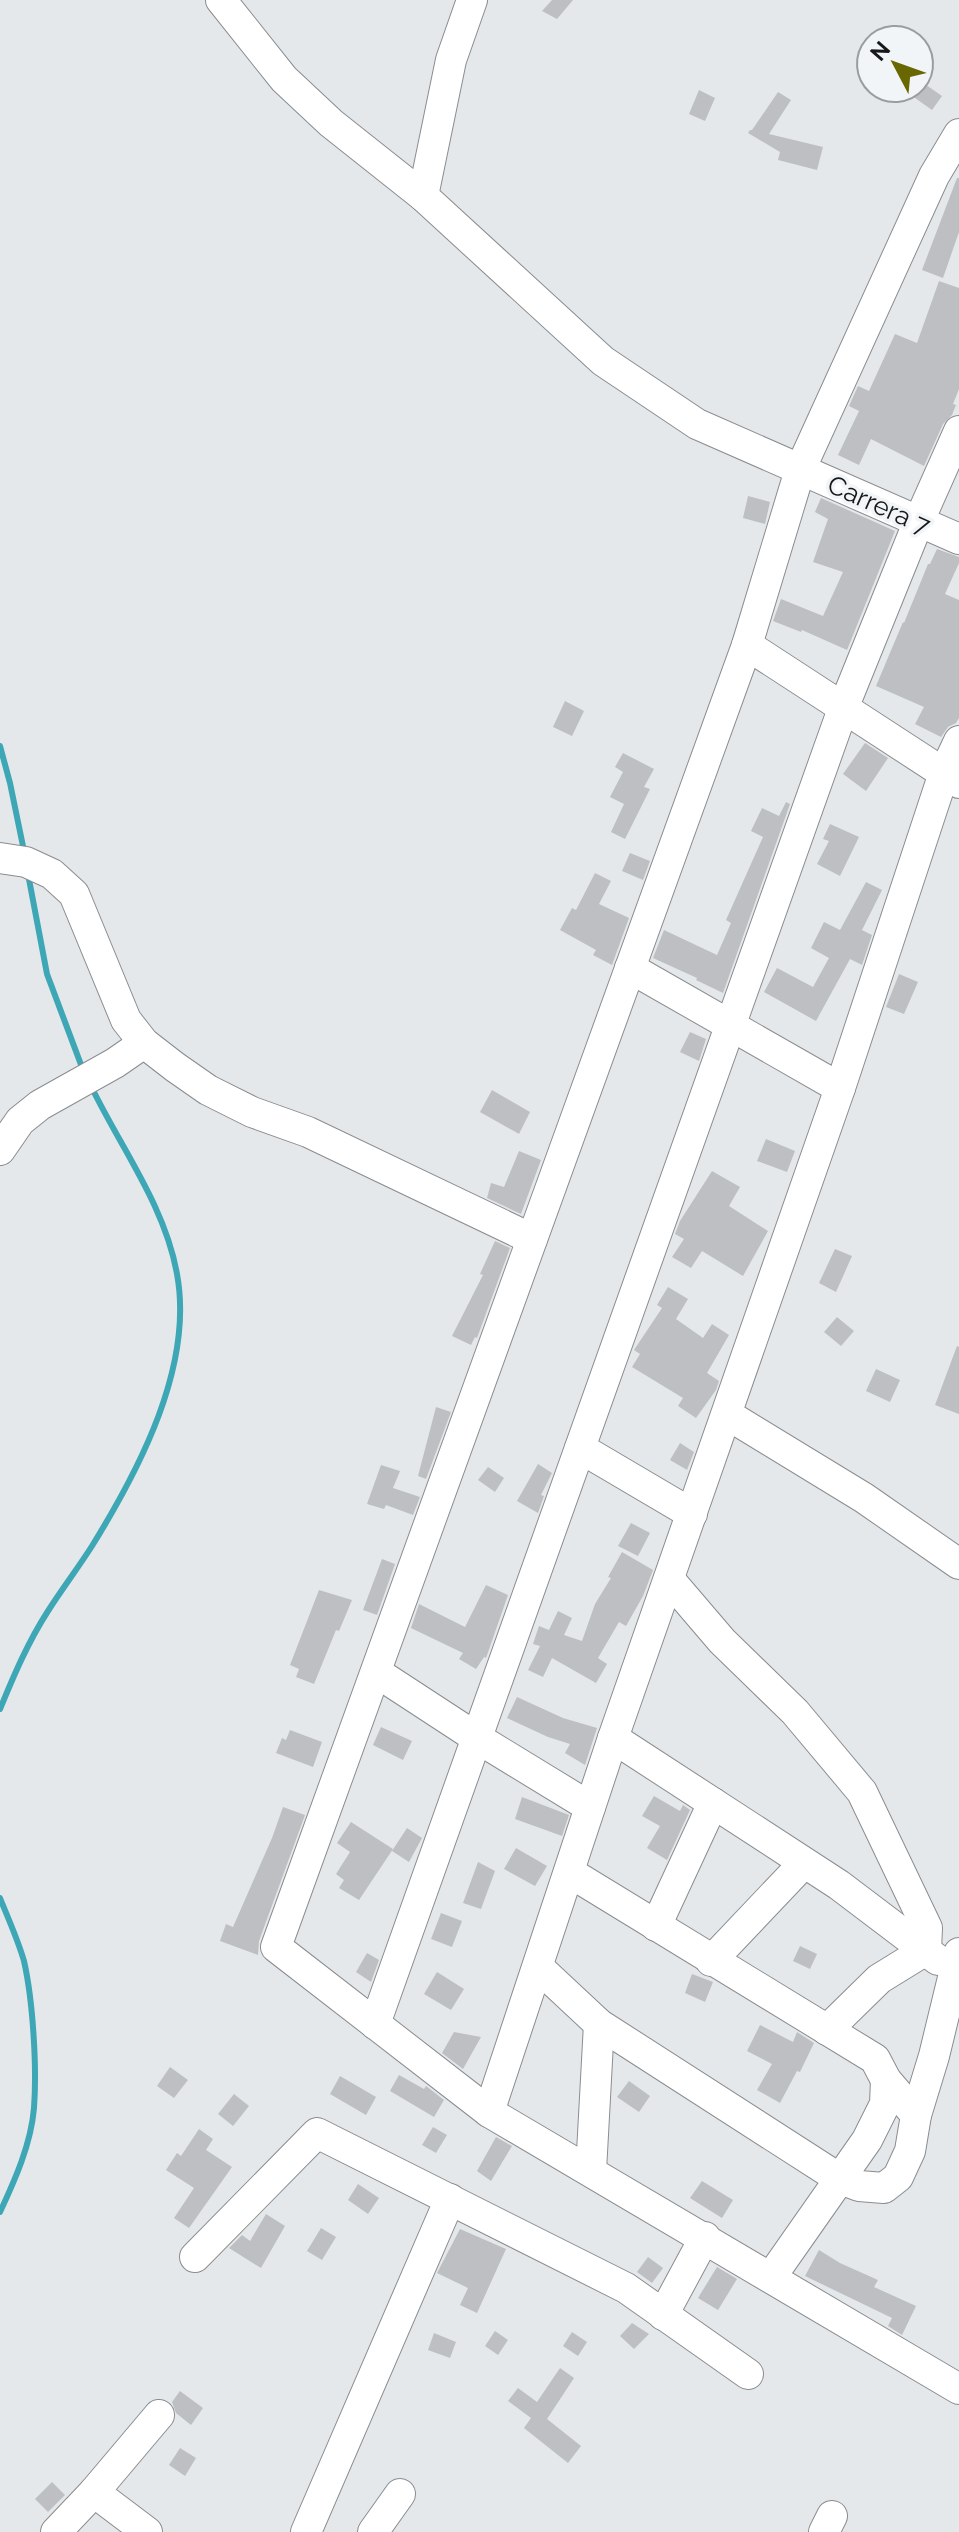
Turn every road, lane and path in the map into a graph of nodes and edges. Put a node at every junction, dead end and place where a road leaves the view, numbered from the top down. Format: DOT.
graph roads {
  1 [pos="221,0"];
  2 [pos="472,0"];
  3 [pos="959,134"];
  4 [pos="947,180"];
  5 [pos="423,196"];
  6 [pos="959,431"];
  7 [pos="800,470"];
  8 [pos="918,523"];
  9 [pos="959,539"];
  10 [pos="747,645"];
  11 [pos="844,706"];
  12 [pos="959,741"];
  13 [pos="952,778"];
  14 [pos="0,858"];
  15 [pos="630,968"];
  16 [pos="730,1026"];
  17 [pos="144,1043"];
  18 [pos="840,1088"];
  19 [pos="0,1150"];
  20 [pos="532,1239"];
  21 [pos="728,1415"];
  22 [pos="580,1448"];
  23 [pos="692,1514"];
  24 [pos="959,1564"];
  25 [pos="669,1579"];
  26 [pos="376,1672"];
  27 [pos="477,1738"];
  28 [pos="613,1738"];
  29 [pos="713,1803"];
  30 [pos="590,1807"];
  31 [pos="804,1863"];
  32 [pos="569,1872"];
  33 [pos="656,1926"];
  34 [pos="926,1950"];
  35 [pos="711,1961"];
  36 [pos="538,1967"];
  37 [pos="958,1967"];
  38 [pos="375,2024"];
  39 [pos="599,2024"];
  40 [pos="827,2030"];
  41 [pos="886,2080"];
  42 [pos="489,2112"];
  43 [pos="916,2115"];
  44 [pos="591,2171"];
  45 [pos="840,2179"];
  46 [pos="450,2199"];
  47 [pos="705,2237"];
  48 [pos="195,2257"];
  49 [pos="771,2277"];
  50 [pos="663,2315"];
  51 [pos="748,2374"];
  52 [pos="959,2389"];
  53 [pos="159,2415"];
  54 [pos="94,2492"];
  55 [pos="400,2494"];
  56 [pos="56,2532"];
  57 [pos="147,2532"];
  58 [pos="306,2532"];
  59 [pos="373,2532"];
  1 -- 5 [label="street, Carrera 7"];
  2 -- 5 [label="street"];
  3 -- 4 [label="street"];
  4 -- 7 [label="street"];
  5 -- 7 [label="street, Carrera 7"];
  6 -- 8 [label="street"];
  7 -- 8 [label="street, Carrera 7"];
  7 -- 10 [label="street"];
  8 -- 9 [label="street, Carrera 7"];
  8 -- 11 [label="street"];
  10 -- 11 [label="street"];
  10 -- 15 [label="street"];
  11 -- 13 [label="street"];
  11 -- 16 [label="street"];
  12 -- 13 [label="street"];
  13 -- 18 [label="street"];
  14 -- 17 [label="street"];
  15 -- 16 [label="street"];
  15 -- 20 [label="street"];
  16 -- 18 [label="street"];
  16 -- 22 [label="street"];
  17 -- 19 [label="street"];
  17 -- 20 [label="street"];
  18 -- 21 [label="street"];
  20 -- 26 [label="street"];
  21 -- 23 [label="street"];
  21 -- 24 [label="street"];
  22 -- 23 [label="street"];
  22 -- 27 [label="street"];
  23 -- 25 [label="street"];
  25 -- 28 [label="street"];
  25 -- 34 [label="street"];
  26 -- 27 [label="street"];
  26 -- 38 [label="street"];
  27 -- 30 [label="street"];
  27 -- 38 [label="street"];
  28 -- 29 [label="street"];
  28 -- 30 [label="street"];
  29 -- 31 [label="street"];
  29 -- 33 [label="street"];
  30 -- 32 [label="street"];
  31 -- 34 [label="street"];
  31 -- 35 [label="street"];
  32 -- 33 [label="street"];
  32 -- 36 [label="street"];
  33 -- 35 [label="street"];
  34 -- 37 [label="street"];
  34 -- 40 [label="street"];
  35 -- 40 [label="street"];
  36 -- 39 [label="street"];
  36 -- 42 [label="street"];
  37 -- 43 [label="street"];
  38 -- 42 [label="street"];
  39 -- 44 [label="street"];
  39 -- 45 [label="street"];
  40 -- 41 [label="street"];
  41 -- 43 [label="street"];
  41 -- 45 [label="street"];
  42 -- 44 [label="street"];
  43 -- 45 [label="street"];
  44 -- 47 [label="street"];
  45 -- 49 [label="street"];
  46 -- 48 [label="street"];
  46 -- 50 [label="street"];
  46 -- 58 [label="street"];
  47 -- 49 [label="street"];
  47 -- 50 [label="street"];
  49 -- 52 [label="street"];
  50 -- 51 [label="street"];
  53 -- 54 [label="street"];
  54 -- 56 [label="street"];
  54 -- 57 [label="street"];
  55 -- 59 [label="street"];
}
